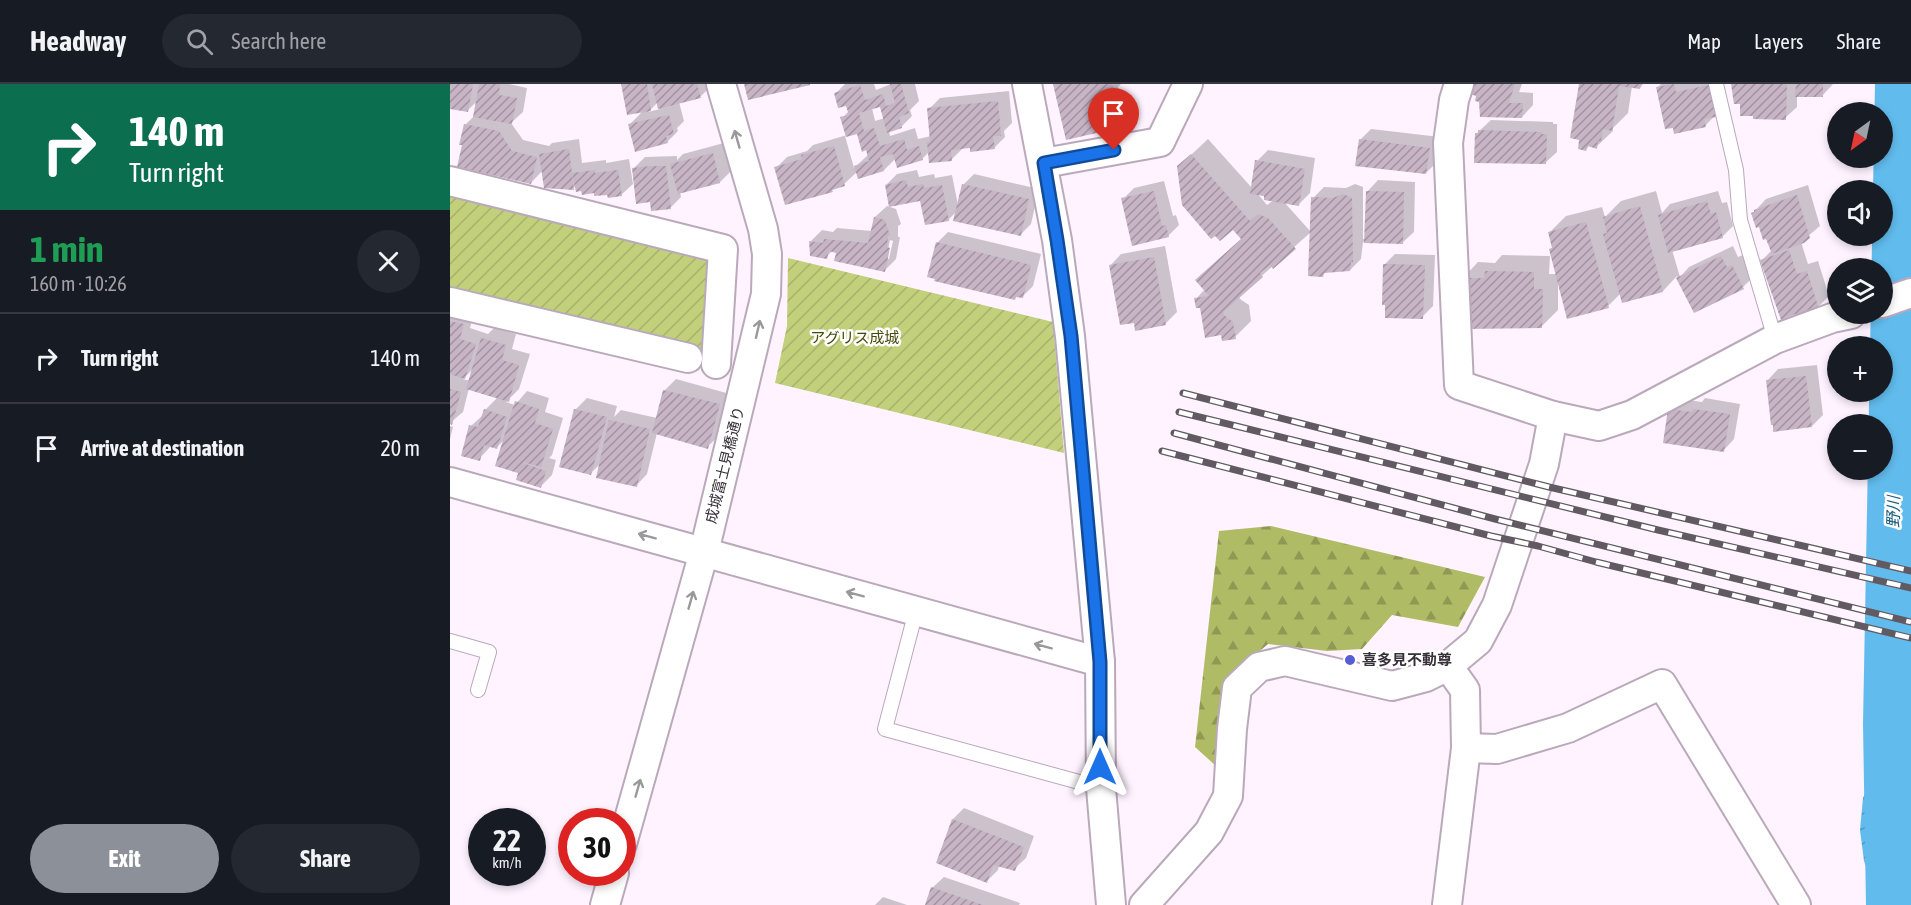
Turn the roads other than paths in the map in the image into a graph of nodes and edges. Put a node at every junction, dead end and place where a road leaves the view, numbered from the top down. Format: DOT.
graph roads {
  1 [pos="721,84"];
  2 [pos="1027,84"];
  3 [pos="1188,84"];
  4 [pos="1459,84"];
  5 [pos="1716,84"];
  6 [pos="1044,163"];
  7 [pos="450,181"];
  8 [pos="1911,293"];
  9 [pos="1893,299"];
  10 [pos="450,302"];
  11 [pos="1827,320"];
  12 [pos="1775,339"];
  13 [pos="704,361"];
  14 [pos="747,376"];
  15 [pos="1553,416"];
  16 [pos="450,482"];
  17 [pos="704,552"];
  18 [pos="916,611"];
  19 [pos="450,641"];
  20 [pos="1100,662"];
  21 [pos="1449,666"];
  22 [pos="478,690"];
  23 [pos="1466,748"];
  24 [pos="1101,788"];
  25 [pos="632,808"];
  26 [pos="610,886"];
  27 [pos="605,905"];
  28 [pos="1111,905"];
  29 [pos="1144,905"];
  30 [pos="1447,905"];
  31 [pos="1796,905"];
  14 -- 1 [label="street, 成城富士見橋通り, one-way"];
  2 -- 6 [label="street"];
  3 -- 6 [label="street"];
  4 -- 15 [label="street"];
  5 -- 12 [label="lane"];
  6 -- 20 [label="street"];
  7 -- 13 [label="street"];
  8 -- 9 [label="street"];
  10 -- 13 [label="street"];
  11 -- 12 [label="street"];
  12 -- 15 [label="street"];
  13 -- 14 [label="street"];
  14 -- 17 [label="street, 成城富士見橋通り"];
  15 -- 21 [label="street"];
  17 -- 16 [label="street, one-way"];
  18 -- 17 [label="street, one-way"];
  25 -- 17 [label="street, 成城富士見橋通り, one-way"];
  20 -- 18 [label="street, one-way"];
  18 -- 24 [label="lane"];
  19 -- 22 [label="lane"];
  20 -- 24 [label="street"];
  21 -- 23 [label="street"];
  21 -- 29 [label="street"];
  23 -- 30 [label="street"];
  23 -- 31 [label="street"];
  24 -- 28 [label="street"];
  26 -- 27 [label="street"];
}
